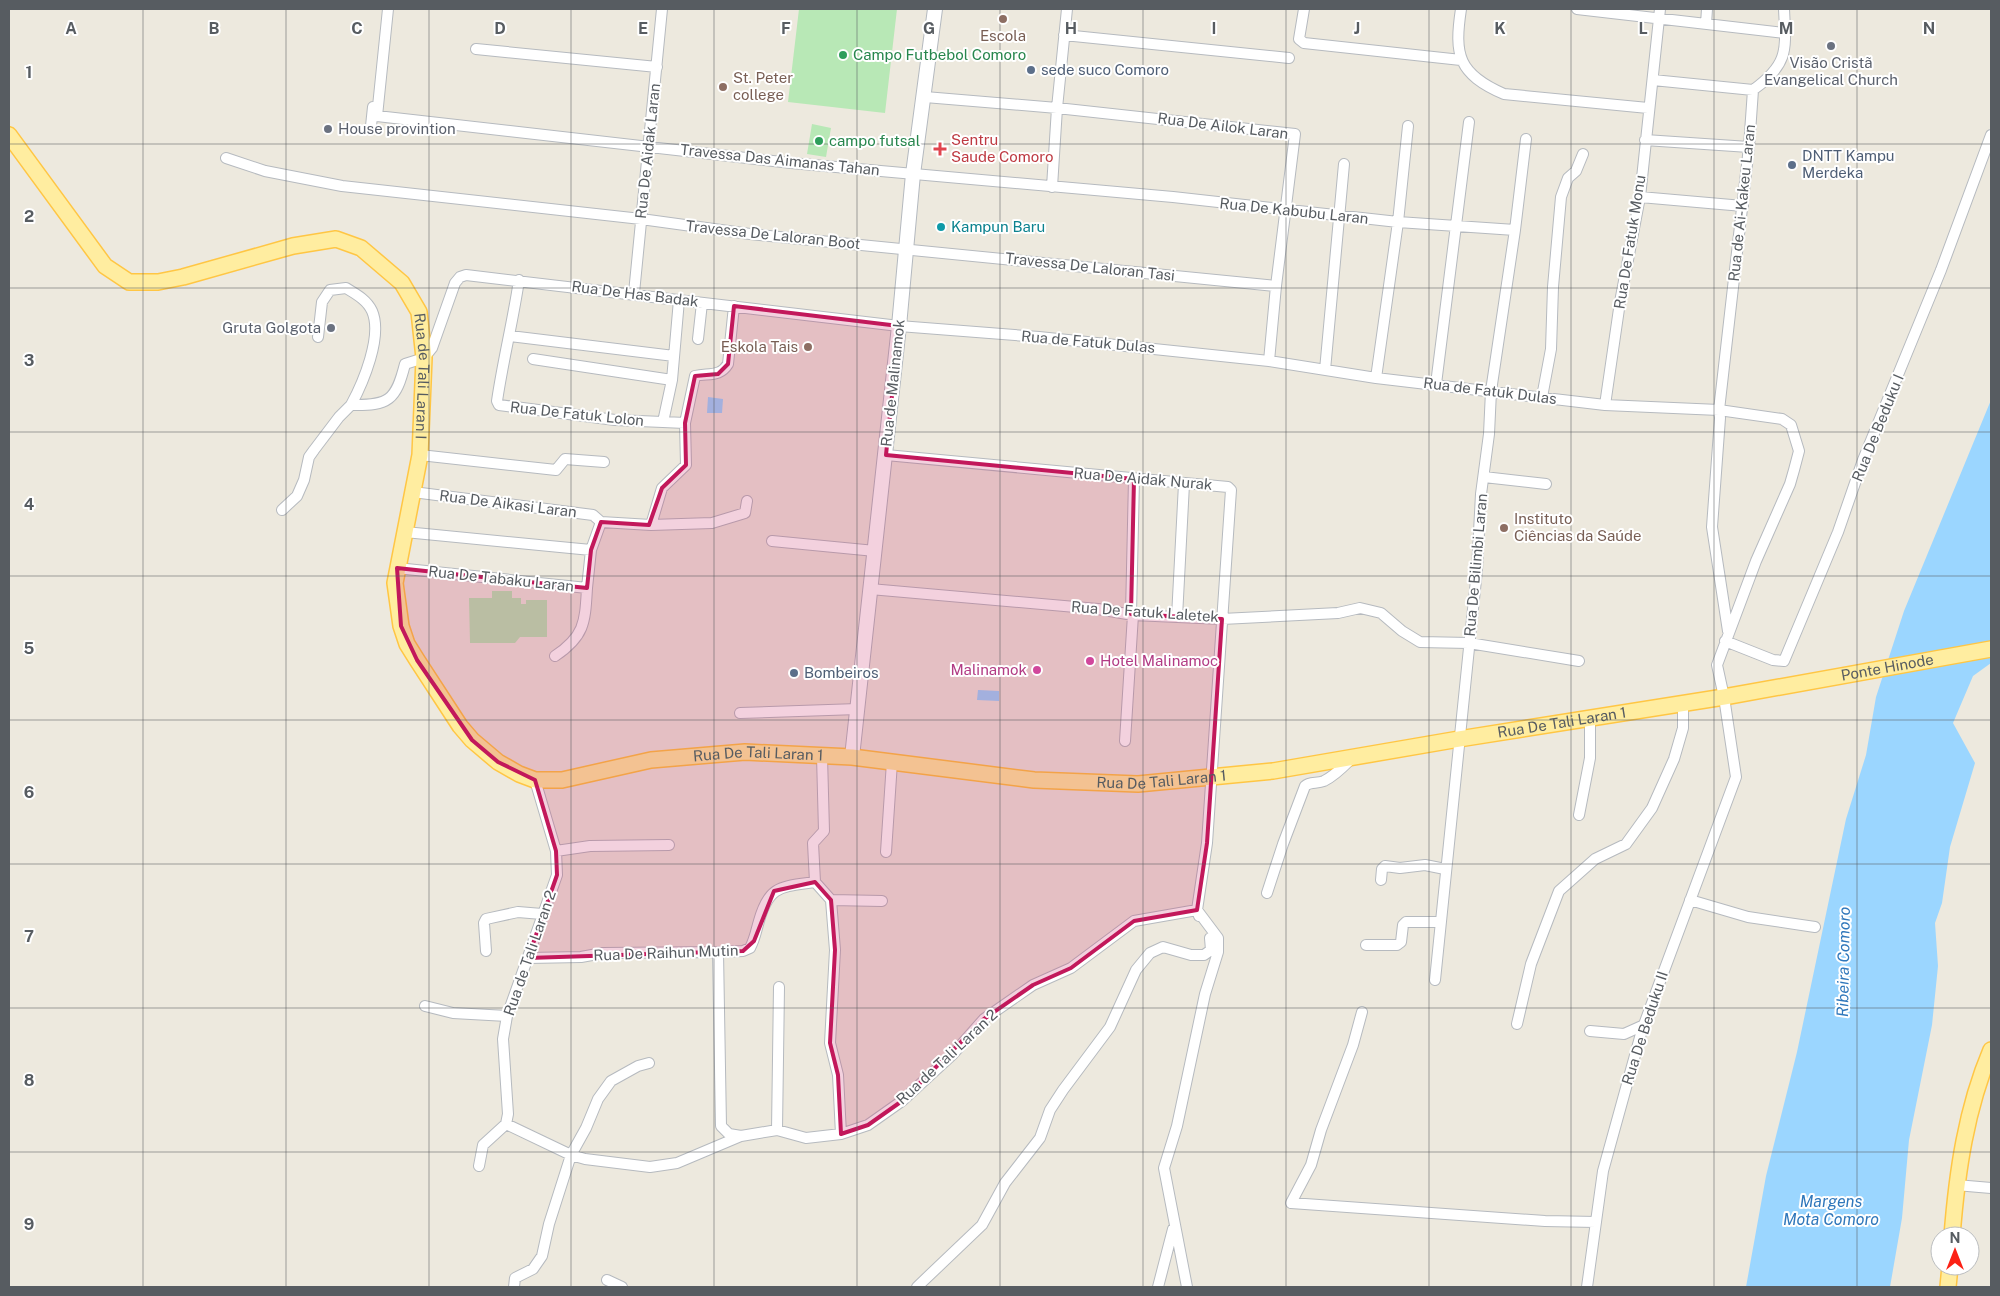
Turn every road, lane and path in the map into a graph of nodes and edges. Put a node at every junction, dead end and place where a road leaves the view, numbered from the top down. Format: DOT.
graph roads {
  1 [pos="381,9"];
  2 [pos="388,9"];
  3 [pos="662,9"];
  4 [pos="935,9"];
  5 [pos="1067,9"];
  6 [pos="1304,9"];
  7 [pos="1461,9"];
  8 [pos="1577,9"];
  9 [pos="1707,9"];
  10 [pos="1784,9"];
  11 [pos="1614,11"];
  12 [pos="1660,14"];
  13 [pos="1706,24"];
  14 [pos="1785,33"];
  15 [pos="1064,35"];
  16 [pos="476,49"];
  17 [pos="1290,58"];
  18 [pos="1461,60"];
  19 [pos="657,67"];
  20 [pos="1653,80"];
  21 [pos="1753,90"];
  22 [pos="925,97"];
  23 [pos="1056,108"];
  24 [pos="1648,108"];
  25 [pos="1470,122"];
  26 [pos="371,126"];
  27 [pos="1408,126"];
  28 [pos="9,135"];
  29 [pos="1991,135"];
  30 [pos="1526,139"];
  31 [pos="1645,140"];
  32 [pos="648,145"];
  33 [pos="1749,147"];
  34 [pos="1584,154"];
  35 [pos="226,158"];
  36 [pos="1344,164"];
  37 [pos="913,174"];
  38 [pos="1052,187"];
  39 [pos="1640,197"];
  40 [pos="1743,206"];
  41 [pos="1284,211"];
  42 [pos="1340,216"];
  43 [pos="641,219"];
  44 [pos="1398,222"];
  45 [pos="1456,227"];
  46 [pos="1515,230"];
  47 [pos="904,249"];
  48 [pos="519,280"];
  49 [pos="1276,286"];
  50 [pos="634,293"];
  51 [pos="678,300"];
  52 [pos="702,303"];
  53 [pos="734,306"];
  54 [pos="899,326"];
  55 [pos="510,336"];
  56 [pos="318,337"];
  57 [pos="698,339"];
  58 [pos="674,356"];
  59 [pos="424,358"];
  60 [pos="533,358"];
  61 [pos="1269,361"];
  62 [pos="1325,370"];
  63 [pos="1376,378"];
  64 [pos="672,380"];
  65 [pos="1436,384"];
  66 [pos="1491,391"];
  67 [pos="1542,397"];
  68 [pos="1605,405"];
  69 [pos="351,406"];
  70 [pos="1719,410"];
  71 [pos="663,422"];
  72 [pos="685,423"];
  73 [pos="420,455"];
  74 [pos="886,455"];
  75 [pos="604,462"];
  76 [pos="1484,478"];
  77 [pos="1134,479"];
  78 [pos="1184,484"];
  79 [pos="1546,484"];
  80 [pos="413,492"];
  81 [pos="747,501"];
  82 [pos="282,510"];
  83 [pos="601,522"];
  84 [pos="651,524"];
  85 [pos="405,532"];
  86 [pos="772,541"];
  87 [pos="591,550"];
  88 [pos="875,552"];
  89 [pos="397,568"];
  90 [pos="587,588"];
  91 [pos="870,589"];
  92 [pos="1132,614"];
  93 [pos="1177,617"];
  94 [pos="1222,619"];
  95 [pos="1726,637"];
  96 [pos="1470,643"];
  97 [pos="1991,650"];
  98 [pos="555,656"];
  99 [pos="1579,661"];
  100 [pos="1784,686"];
  101 [pos="1724,697"];
  102 [pos="1683,703"];
  103 [pos="858,709"];
  104 [pos="740,713"];
  105 [pos="1590,718"];
  106 [pos="1459,738"];
  107 [pos="1125,741"];
  108 [pos="822,756"];
  109 [pos="852,757"];
  110 [pos="1354,757"];
  111 [pos="892,762"];
  112 [pos="1736,777"];
  113 [pos="1211,778"];
  114 [pos="535,780"];
  115 [pos="1578,815"];
  116 [pos="669,845"];
  117 [pos="556,851"];
  118 [pos="886,852"];
  119 [pos="1445,868"];
  120 [pos="1381,880"];
  121 [pos="815,882"];
  122 [pos="1267,893"];
  123 [pos="831,900"];
  124 [pos="1690,900"];
  125 [pos="882,901"];
  126 [pos="1197,910"];
  127 [pos="542,914"];
  128 [pos="1440,922"];
  129 [pos="1815,927"];
  130 [pos="1366,945"];
  131 [pos="486,951"];
  132 [pos="718,952"];
  133 [pos="528,958"];
  134 [pos="1436,980"];
  135 [pos="778,987"];
  136 [pos="425,1006"];
  137 [pos="1362,1012"];
  138 [pos="507,1016"];
  139 [pos="1517,1024"];
  140 [pos="1644,1025"];
  141 [pos="1590,1031"];
  142 [pos="1991,1050"];
  143 [pos="649,1063"];
  144 [pos="506,1124"];
  145 [pos="777,1130"];
  146 [pos="841,1134"];
  147 [pos="741,1136"];
  148 [pos="571,1155"];
  149 [pos="480,1166"];
  150 [pos="1956,1184"];
  151 [pos="1991,1188"];
  152 [pos="1596,1222"];
  153 [pos="1174,1226"];
  154 [pos="1953,1226"];
  155 [pos="607,1280"];
  156 [pos="514,1287"];
  157 [pos="622,1287"];
  158 [pos="917,1287"];
  159 [pos="1158,1287"];
  160 [pos="1187,1287"];
  161 [pos="1587,1287"];
  1 -- 26 [label="street"];
  2 -- 32 [label="street, Travessa Das Aimanas Tahan"];
  3 -- 19 [label="street, Rua De Aidak Laran"];
  4 -- 22 [label="street, Rua de Malinamok"];
  5 -- 15 [label="street"];
  6 -- 18 [label="street"];
  7 -- 18 [label="street"];
  8 -- 11 [label="street"];
  9 -- 13 [label="street"];
  10 -- 14 [label="street"];
  11 -- 12 [label="street"];
  12 -- 13 [label="street"];
  12 -- 20 [label="street, Rua De Fatuk Monu"];
  13 -- 14 [label="street"];
  14 -- 21 [label="street"];
  15 -- 17 [label="street"];
  15 -- 23 [label="street"];
  16 -- 19 [label="street"];
  18 -- 24 [label="street"];
  19 -- 32 [label="street, Rua De Aidak Laran"];
  20 -- 21 [label="street"];
  20 -- 24 [label="street, Rua De Fatuk Monu"];
  21 -- 33 [label="street, Rua de Ai-Kakeu Laran"];
  22 -- 23 [label="street, Rua De Ailok Laran"];
  22 -- 37 [label="street, Rua de Malinamok"];
  23 -- 38 [label="street"];
  23 -- 41 [label="street, Rua De Ailok Laran"];
  24 -- 31 [label="street, Rua De Fatuk Monu"];
  25 -- 45 [label="street"];
  27 -- 44 [label="street"];
  28 -- 59 [label="main road, Rua de Tali Laran I"];
  29 -- 95 [label="street, Rua De Beduku I"];
  30 -- 46 [label="street"];
  31 -- 33 [label="street"];
  31 -- 39 [label="street, Rua De Fatuk Monu"];
  32 -- 37 [label="street, Travessa Das Aimanas Tahan"];
  32 -- 43 [label="street, Rua De Aidak Laran"];
  33 -- 40 [label="street, Rua de Ai-Kakeu Laran"];
  34 -- 67 [label="street"];
  35 -- 43 [label="street, Travessa De Laloran Boot"];
  36 -- 42 [label="street"];
  37 -- 38 [label="street, Rua De Kabubu Laran"];
  37 -- 47 [label="street, Rua de Malinamok"];
  38 -- 41 [label="street, Rua De Kabubu Laran"];
  39 -- 40 [label="street"];
  39 -- 68 [label="street, Rua De Fatuk Monu"];
  40 -- 70 [label="street, Rua de Ai-Kakeu Laran"];
  41 -- 42 [label="street, Rua De Kabubu Laran"];
  41 -- 49 [label="street, Rua De Ailok Laran"];
  42 -- 44 [label="street, Rua De Kabubu Laran"];
  42 -- 62 [label="street"];
  43 -- 47 [label="street, Travessa De Laloran Boot"];
  43 -- 50 [label="street, Rua De Aidak Laran"];
  44 -- 45 [label="street, Rua De Kabubu Laran"];
  44 -- 63 [label="street"];
  45 -- 46 [label="street, Rua De Kabubu Laran"];
  45 -- 65 [label="street"];
  46 -- 66 [label="street"];
  47 -- 49 [label="street, Travessa De Laloran Tasi"];
  47 -- 54 [label="street, Rua de Malinamok"];
  48 -- 50 [label="street, Rua De Has Badak"];
  48 -- 55 [label="street, Rua De Fatuk Lolon"];
  48 -- 59 [label="street, Rua De Has Badak"];
  49 -- 61 [label="street, Rua De Ailok Laran"];
  50 -- 51 [label="street, Rua De Has Badak"];
  51 -- 52 [label="street, Rua De Has Badak"];
  51 -- 58 [label="street"];
  52 -- 53 [label="street, Rua De Has Badak"];
  52 -- 57 [label="street"];
  53 -- 54 [label="street, Rua De Has Badak"];
  53 -- 72 [label="street"];
  54 -- 61 [label="street, Rua de Fatuk Dulas"];
  54 -- 74 [label="street, Rua de Malinamok"];
  55 -- 58 [label="street"];
  55 -- 71 [label="street, Rua De Fatuk Lolon"];
  56 -- 69 [label="street"];
  58 -- 64 [label="street"];
  59 -- 69 [label="street"];
  59 -- 73 [label="main road, Rua de Tali Laran I"];
  60 -- 64 [label="street"];
  61 -- 62 [label="street, Rua de Fatuk Dulas"];
  62 -- 63 [label="street, Rua de Fatuk Dulas"];
  63 -- 65 [label="street, Rua de Fatuk Dulas"];
  64 -- 71 [label="street"];
  65 -- 66 [label="street, Rua de Fatuk Dulas"];
  66 -- 67 [label="street, Rua de Fatuk Dulas"];
  66 -- 76 [label="street, Rua De Bilimbi Laran"];
  67 -- 68 [label="street, Rua de Fatuk Dulas"];
  68 -- 70 [label="street, Rua de Fatuk Dulas"];
  69 -- 82 [label="street"];
  70 -- 95 [label="street, Rua de Ai-Kakeu Laran"];
  70 -- 95 [label="street, Rua de Fatuk Dulas"];
  71 -- 72 [label="street"];
  72 -- 84 [label="street"];
  73 -- 75 [label="street"];
  73 -- 80 [label="main road, Rua de Tali Laran I"];
  74 -- 77 [label="street, Rua De Aidak Nurak"];
  74 -- 88 [label="street, Rua de Malinamok"];
  76 -- 79 [label="street"];
  76 -- 96 [label="street, Rua De Bilimbi Laran"];
  77 -- 78 [label="street, Rua De Aidak Nurak"];
  77 -- 92 [label="street"];
  78 -- 93 [label="street"];
  78 -- 94 [label="street, Rua De Aidak Nurak"];
  80 -- 83 [label="street, Rua De Aikasi Laran"];
  80 -- 85 [label="main road, Rua de Tali Laran I"];
  81 -- 84 [label="street"];
  83 -- 84 [label="street"];
  83 -- 87 [label="street, Rua De Tabaku Laran"];
  85 -- 87 [label="street"];
  85 -- 89 [label="main road, Rua de Tali Laran I"];
  86 -- 88 [label="street"];
  87 -- 90 [label="street, Rua De Tabaku Laran"];
  88 -- 91 [label="street, Rua de Malinamok"];
  89 -- 90 [label="street, Rua De Tabaku Laran"];
  89 -- 114 [label="main road, Rua de Tali Laran I"];
  90 -- 98 [label="street"];
  91 -- 92 [label="street, Rua De Fatuk Laletek"];
  91 -- 103 [label="street, Rua de Malinamok"];
  92 -- 93 [label="street, Rua De Fatuk Laletek"];
  92 -- 107 [label="street"];
  93 -- 94 [label="street, Rua De Fatuk Laletek"];
  94 -- 96 [label="street, Rua De Fatuk Laletek"];
  94 -- 113 [label="street, Rua De Aidak Nurak"];
  95 -- 101 [label="street, Rua de Fatuk Dulas"];
  96 -- 99 [label="street, Rua De Fatuk Laletek"];
  96 -- 106 [label="street, Rua De Bilimbi Laran"];
  97 -- 100 [label="main road, Ponte Hinode"];
  100 -- 101 [label="main road, Rua De Tali Laran 1"];
  101 -- 102 [label="main road, Rua De Tali Laran 1"];
  101 -- 112 [label="street, Rua de Fatuk Dulas"];
  102 -- 105 [label="main road, Rua De Tali Laran 1"];
  102 -- 139 [label="street"];
  103 -- 104 [label="street"];
  103 -- 109 [label="street, Rua de Malinamok"];
  105 -- 106 [label="main road, Rua De Tali Laran 1"];
  105 -- 115 [label="street"];
  106 -- 110 [label="main road, Rua De Tali Laran 1"];
  106 -- 119 [label="street, Rua De Bilimbi Laran"];
  108 -- 109 [label="main road, Rua De Tali Laran 1"];
  108 -- 114 [label="main road, Rua De Tali Laran 1"];
  108 -- 121 [label="street"];
  109 -- 111 [label="main road, Rua De Tali Laran 1"];
  110 -- 113 [label="main road, Rua De Tali Laran 1"];
  110 -- 122 [label="street"];
  111 -- 113 [label="main road, Rua De Tali Laran 1"];
  111 -- 118 [label="street"];
  112 -- 124 [label="street, Rua De Beduku II"];
  113 -- 126 [label="street, Rua De Aidak Nurak"];
  114 -- 117 [label="street, Rua de Tali Laran 2"];
  116 -- 117 [label="street"];
  117 -- 127 [label="street, Rua de Tali Laran 2"];
  119 -- 120 [label="street"];
  119 -- 128 [label="street, Rua De Bilimbi Laran"];
  121 -- 123 [label="street"];
  121 -- 132 [label="street, Rua De Raihun Mutin"];
  123 -- 125 [label="street"];
  123 -- 146 [label="street"];
  124 -- 129 [label="street"];
  124 -- 140 [label="street, Rua De Beduku II"];
  126 -- 146 [label="street, Rua de Tali Laran 2"];
  126 -- 153 [label="street"];
  126 -- 158 [label="street"];
  127 -- 131 [label="street"];
  127 -- 133 [label="street, Rua de Tali Laran 2"];
  128 -- 130 [label="street"];
  128 -- 134 [label="street, Rua De Bilimbi Laran"];
  132 -- 133 [label="street, Rua De Raihun Mutin"];
  132 -- 147 [label="street"];
  133 -- 138 [label="street, Rua de Tali Laran 2"];
  135 -- 145 [label="street"];
  136 -- 138 [label="street"];
  137 -- 152 [label="street"];
  138 -- 144 [label="street, Rua de Tali Laran 2"];
  140 -- 141 [label="street"];
  140 -- 152 [label="street, Rua De Beduku II"];
  142 -- 150 [label="main road"];
  143 -- 148 [label="street"];
  144 -- 148 [label="street, Rua de Tali Laran 2"];
  144 -- 149 [label="street"];
  145 -- 146 [label="street, Rua de Tali Laran 2"];
  145 -- 147 [label="street, Rua de Tali Laran 2"];
  147 -- 148 [label="street, Rua de Tali Laran 2"];
  148 -- 156 [label="street"];
  150 -- 151 [label="street"];
  150 -- 154 [label="main road"];
  152 -- 161 [label="street, Rua De Beduku II"];
  153 -- 159 [label="street"];
  153 -- 160 [label="street"];
  155 -- 157 [label="street"];
}
